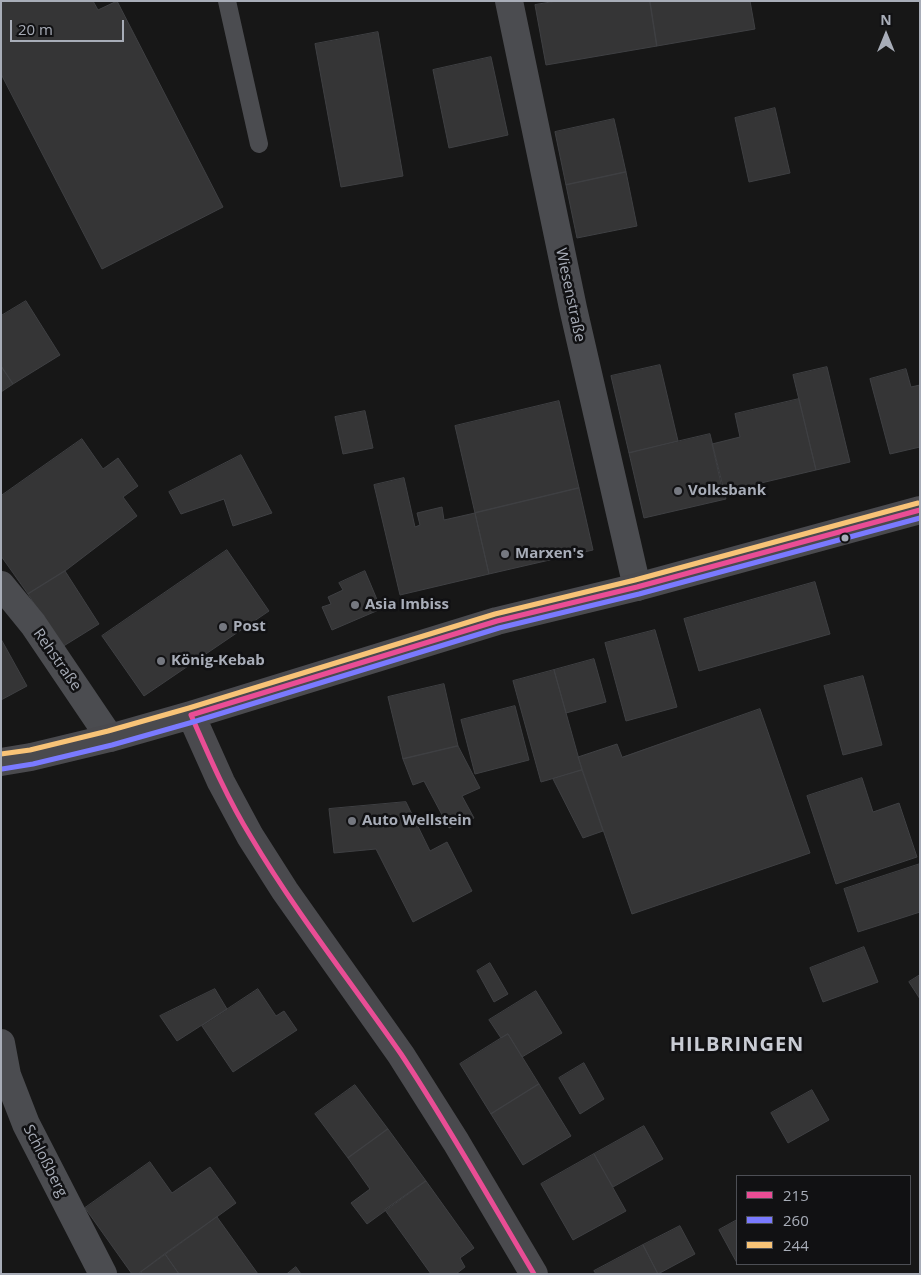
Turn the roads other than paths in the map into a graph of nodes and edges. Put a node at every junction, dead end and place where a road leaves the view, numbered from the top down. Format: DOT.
graph roads {
  1 [pos="227,1"];
  2 [pos="509,1"];
  3 [pos="259,144"];
  4 [pos="920,510"];
  5 [pos="1,585"];
  6 [pos="637,586"];
  7 [pos="191,716"];
  8 [pos="110,738"];
  9 [pos="1,762"];
  10 [pos="1,1043"];
  11 [pos="103,1274"];
  12 [pos="534,1274"];
  1 -- 3 [label="lane"];
  2 -- 6 [label="street, Wiesenstraße"];
  4 -- 6 [label="main road"];
  5 -- 8 [label="street, Rehstraße"];
  6 -- 7 [label="main road"];
  7 -- 8 [label="main road"];
  7 -- 12 [label="main road"];
  8 -- 9 [label="main road"];
  10 -- 11 [label="street, Schloßberg"];
}
